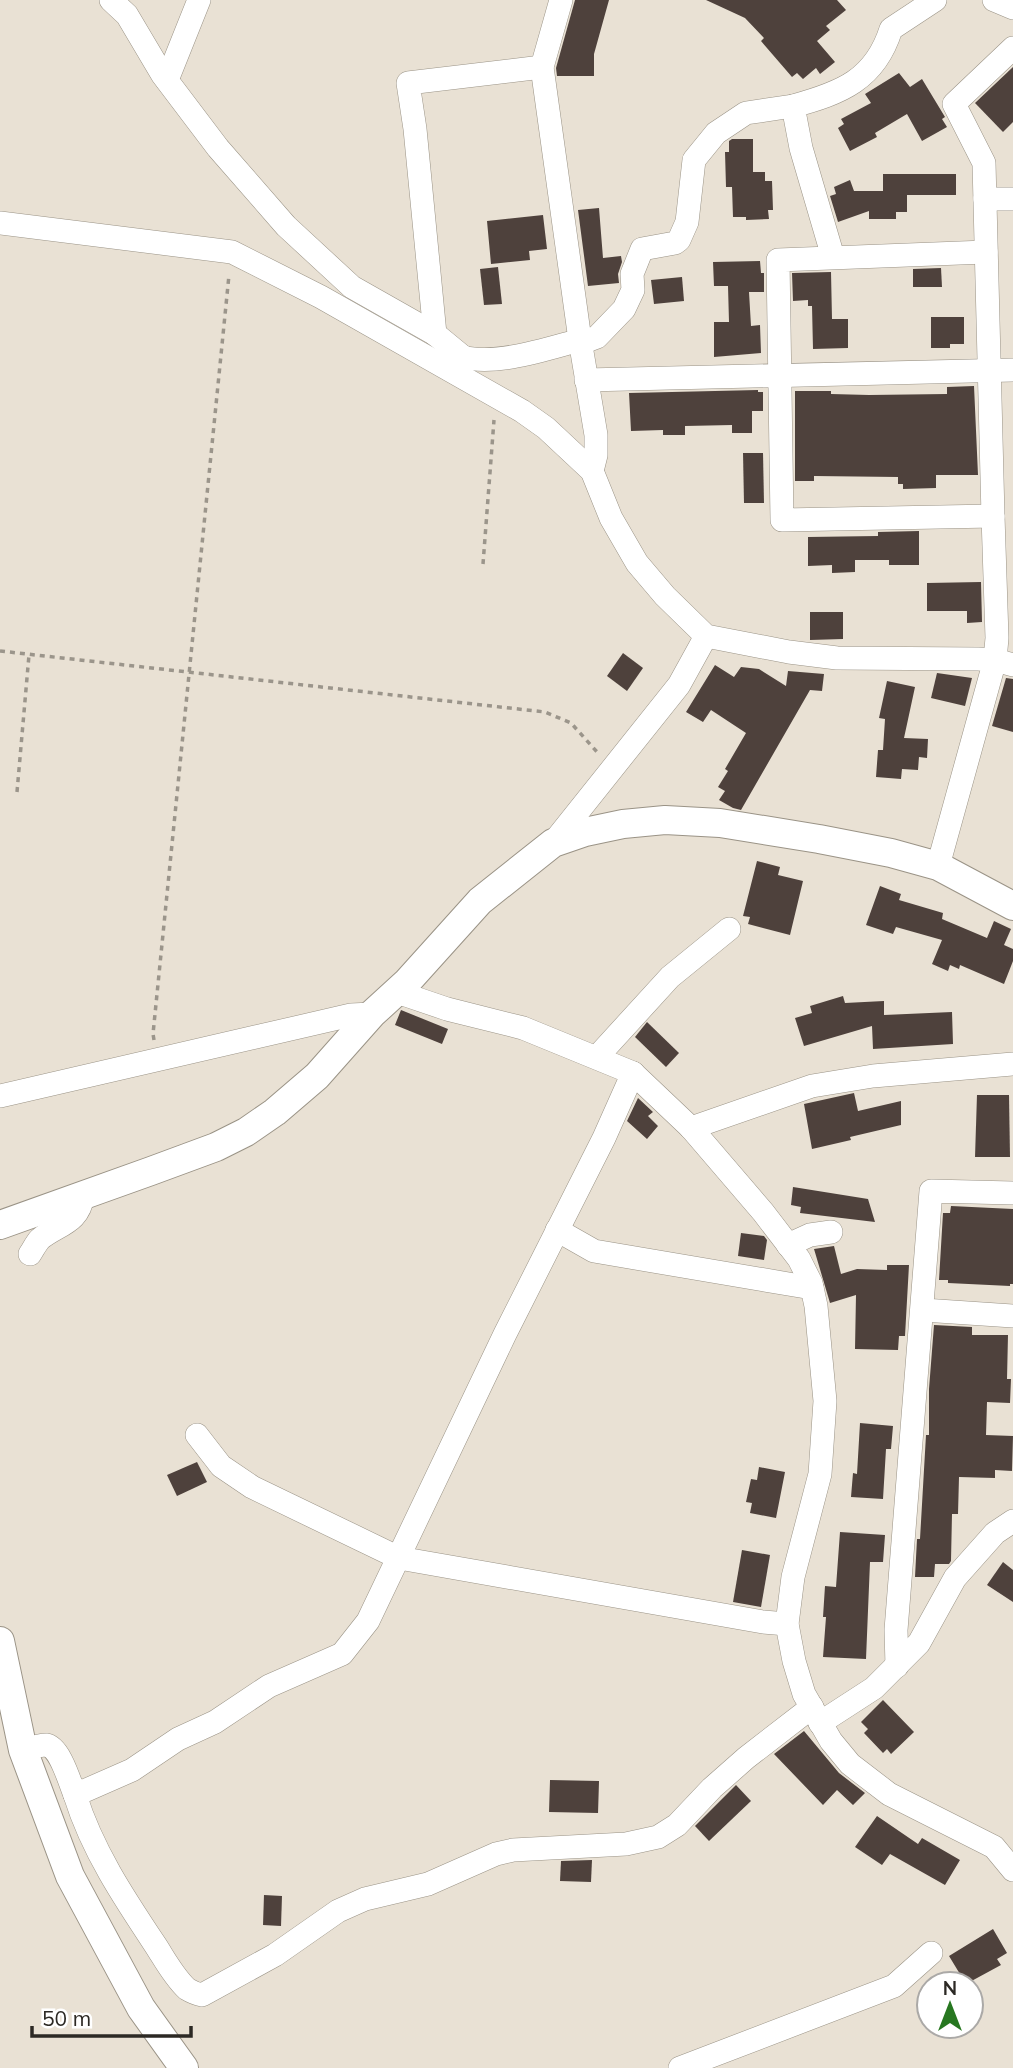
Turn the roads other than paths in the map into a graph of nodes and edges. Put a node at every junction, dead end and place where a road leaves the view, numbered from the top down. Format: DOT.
graph roads {
  1 [pos="111,0"];
  2 [pos="200,0"];
  3 [pos="561,0"];
  4 [pos="935,0"];
  5 [pos="994,0"];
  6 [pos="1013,8"];
  7 [pos="1013,48"];
  8 [pos="542,66"];
  9 [pos="167,80"];
  10 [pos="793,106"];
  11 [pos="985,199"];
  12 [pos="1013,199"];
  13 [pos="0,223"];
  14 [pos="986,252"];
  15 [pos="833,257"];
  16 [pos="435,334"];
  17 [pos="580,342"];
  18 [pos="459,365"];
  19 [pos="989,370"];
  20 [pos="1013,370"];
  21 [pos="779,377"];
  22 [pos="586,380"];
  23 [pos="592,471"];
  24 [pos="1000,510"];
  25 [pos="706,636"];
  26 [pos="1004,662"];
  27 [pos="552,844"];
  28 [pos="938,866"];
  29 [pos="1013,906"];
  30 [pos="729,929"];
  31 [pos="397,992"];
  32 [pos="372,1014"];
  33 [pos="597,1057"];
  34 [pos="1013,1064"];
  35 [pos="633,1073"];
  36 [pos="0,1096"];
  37 [pos="691,1129"];
  38 [pos="1013,1192"];
  39 [pos="83,1195"];
  40 [pos="0,1225"];
  41 [pos="557,1230"];
  42 [pos="831,1232"];
  43 [pos="788,1245"];
  44 [pos="30,1254"];
  45 [pos="812,1288"];
  46 [pos="923,1310"];
  47 [pos="1013,1316"];
  48 [pos="197,1435"];
  49 [pos="1013,1521"];
  50 [pos="399,1558"];
  51 [pos="787,1624"];
  52 [pos="0,1641"];
  53 [pos="897,1666"];
  54 [pos="816,1715"];
  55 [pos="23,1750"];
  56 [pos="75,1795"];
  57 [pos="1013,1870"];
  58 [pos="931,1953"];
  59 [pos="184,2068"];
  60 [pos="680,2068"];
  1 -- 9 [label="street"];
  2 -- 9 [label="street"];
  3 -- 8 [label="street"];
  4 -- 10 [label="street"];
  5 -- 6 [label="street"];
  7 -- 11 [label="street"];
  8 -- 16 [label="street"];
  8 -- 17 [label="street"];
  9 -- 16 [label="street"];
  10 -- 15 [label="street"];
  10 -- 17 [label="street"];
  11 -- 12 [label="street"];
  11 -- 14 [label="street"];
  13 -- 18 [label="street"];
  14 -- 15 [label="street"];
  14 -- 19 [label="street"];
  15 -- 21 [label="street"];
  16 -- 18 [label="street"];
  17 -- 18 [label="street"];
  17 -- 22 [label="street"];
  18 -- 23 [label="street"];
  19 -- 20 [label="street"];
  19 -- 21 [label="street"];
  19 -- 24 [label="street"];
  21 -- 22 [label="street"];
  21 -- 24 [label="street"];
  22 -- 23 [label="street"];
  23 -- 25 [label="street"];
  24 -- 26 [label="street"];
  25 -- 26 [label="street"];
  25 -- 27 [label="street"];
  26 -- 28 [label="street"];
  27 -- 28 [label="street"];
  27 -- 31 [label="street"];
  28 -- 29 [label="street"];
  30 -- 33 [label="street"];
  31 -- 32 [label="street"];
  31 -- 33 [label="street"];
  32 -- 36 [label="street"];
  32 -- 39 [label="street"];
  33 -- 35 [label="street"];
  34 -- 37 [label="street"];
  35 -- 37 [label="street"];
  35 -- 41 [label="street"];
  37 -- 43 [label="street"];
  38 -- 46 [label="street"];
  39 -- 40 [label="street"];
  39 -- 44 [label="street"];
  41 -- 45 [label="street"];
  41 -- 50 [label="street"];
  42 -- 43 [label="street"];
  43 -- 45 [label="street"];
  45 -- 51 [label="street"];
  46 -- 47 [label="street"];
  46 -- 53 [label="street"];
  48 -- 50 [label="street"];
  49 -- 53 [label="street"];
  50 -- 51 [label="street"];
  50 -- 56 [label="street"];
  51 -- 54 [label="street"];
  52 -- 55 [label="street"];
  53 -- 54 [label="street"];
  54 -- 56 [label="street"];
  54 -- 57 [label="street"];
  55 -- 56 [label="street"];
  55 -- 59 [label="street"];
  58 -- 60 [label="street"];
}
